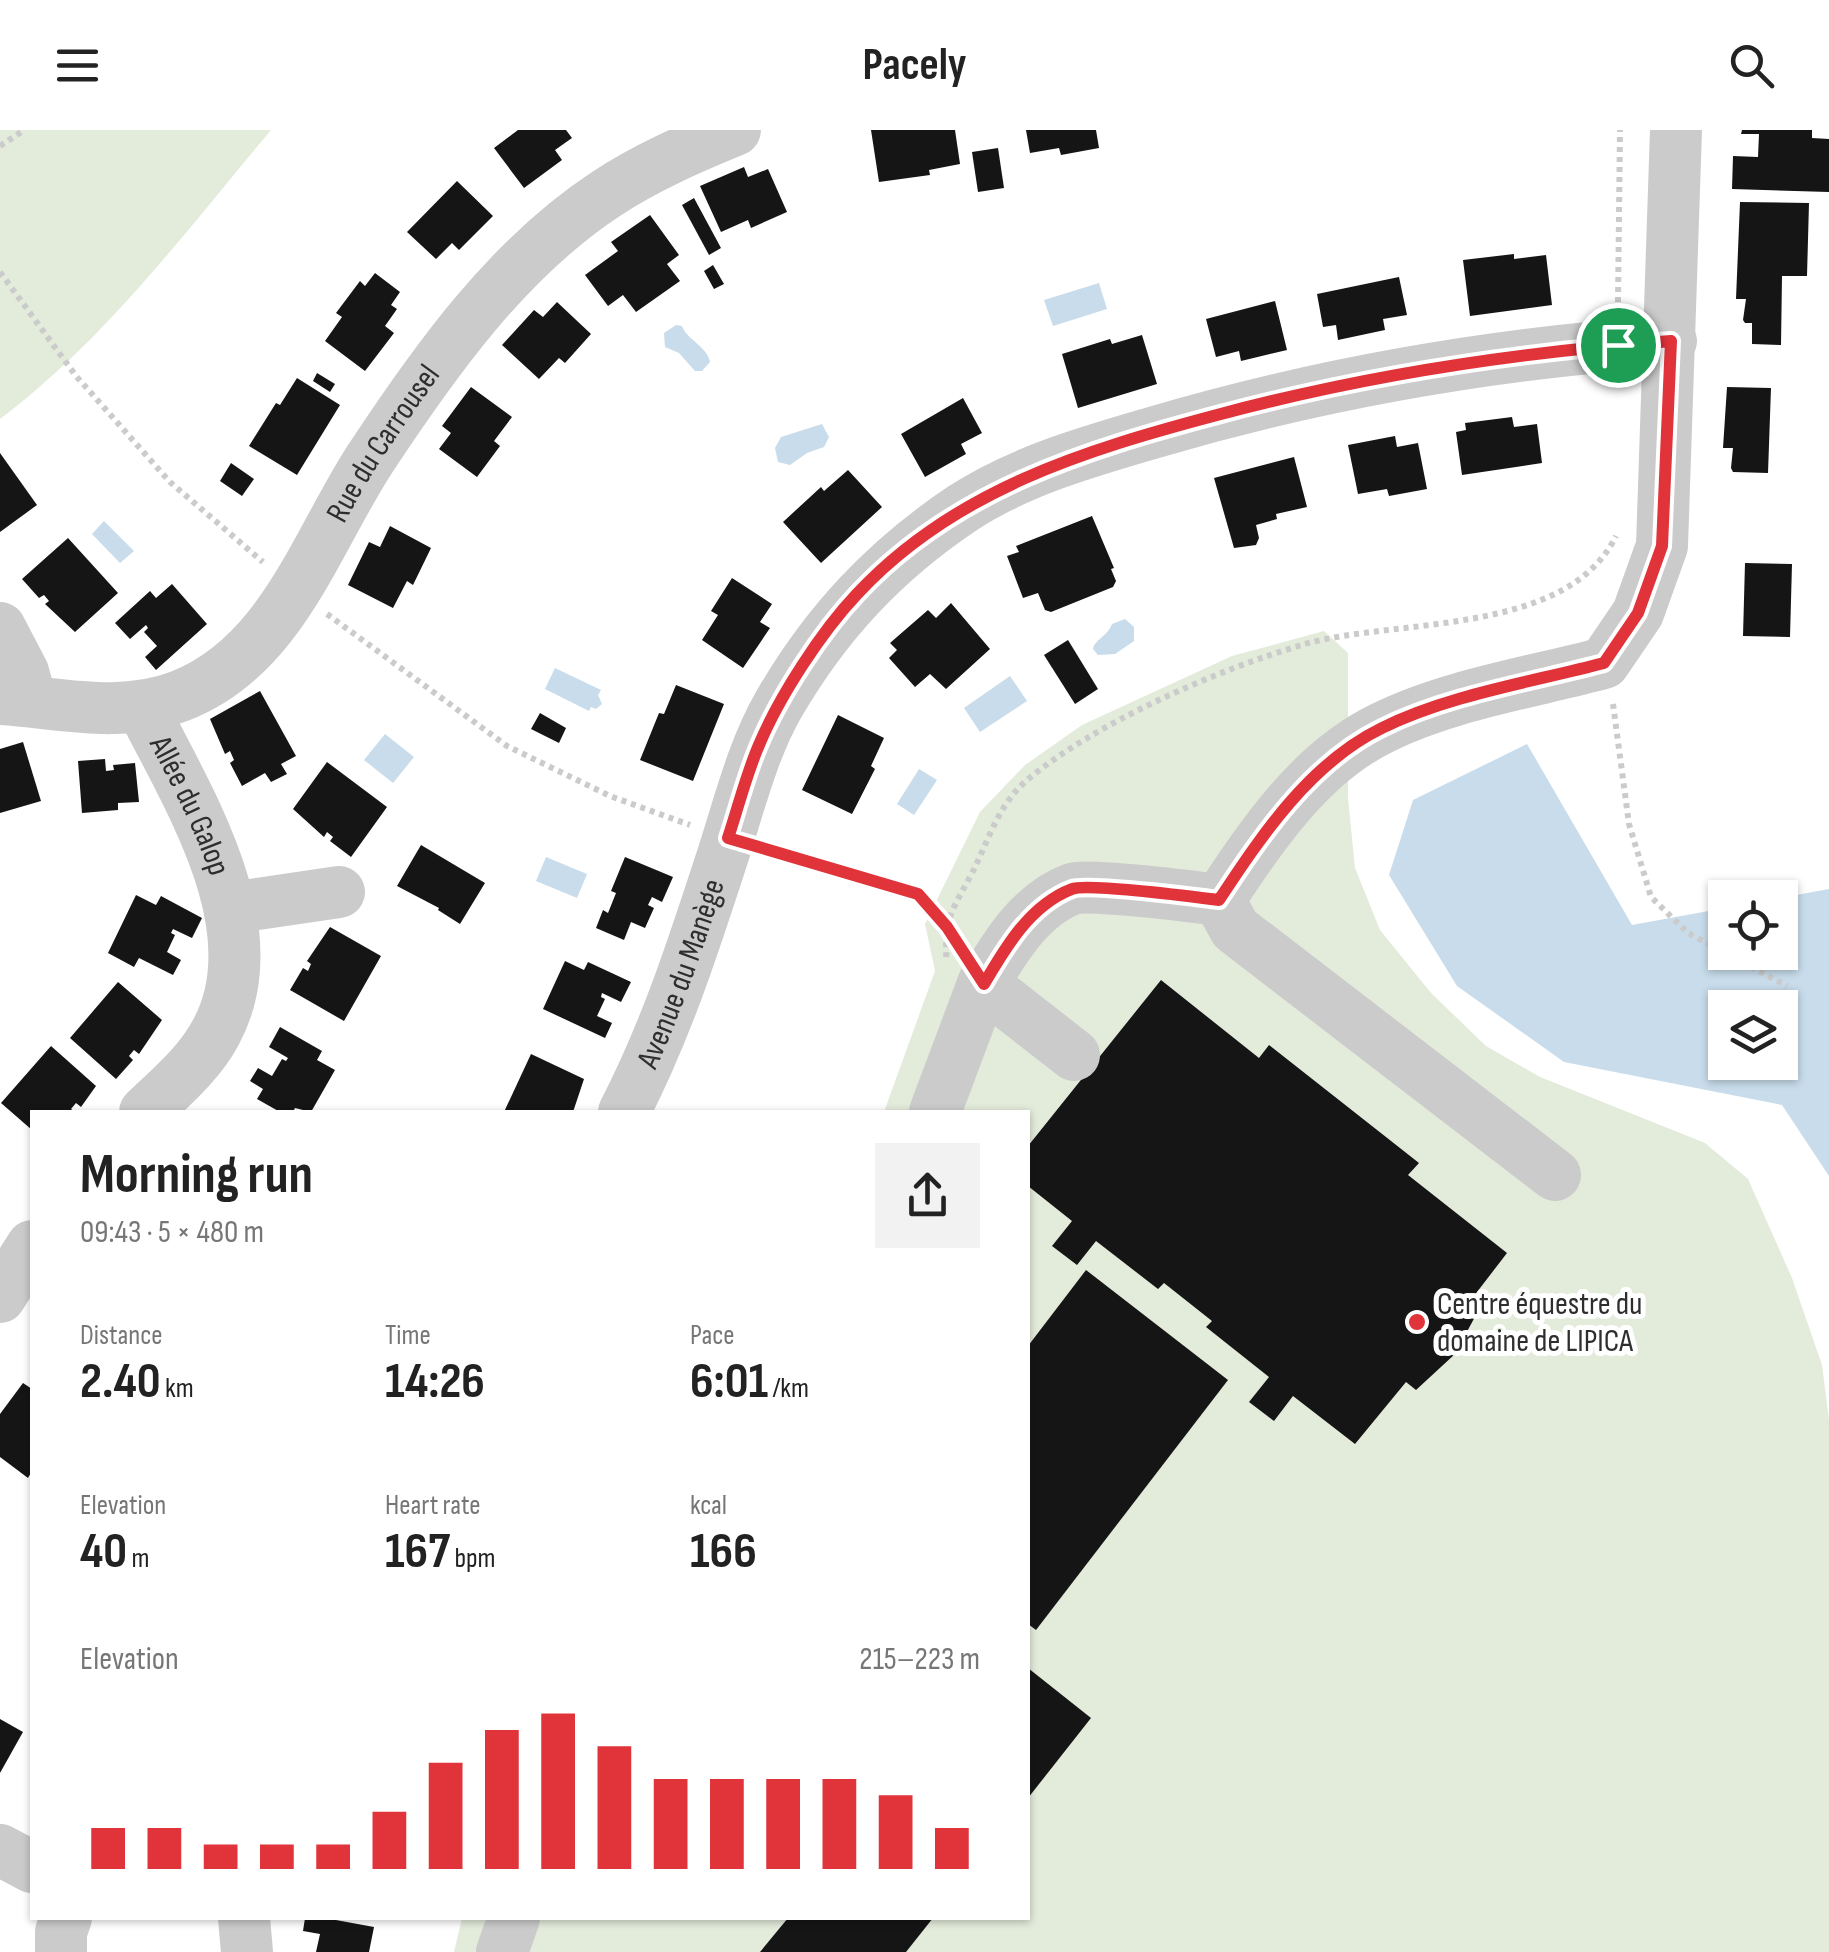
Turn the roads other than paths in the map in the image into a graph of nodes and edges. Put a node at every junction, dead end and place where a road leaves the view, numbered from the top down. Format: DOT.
graph roads {
  1 [pos="734,130"];
  2 [pos="1676,130"];
  3 [pos="1671,341"];
  4 [pos="0,628"];
  5 [pos="16,700"];
  6 [pos="142,707"];
  7 [pos="339,892"];
  8 [pos="1219,900"];
  9 [pos="230,908"];
  10 [pos="965,975"];
  11 [pos="1074,1056"];
  12 [pos="147,1110"];
  13 [pos="625,1110"];
  14 [pos="935,1110"];
  15 [pos="1556,1175"];
  16 [pos="30,1249"];
  17 [pos="0,1297"];
  18 [pos="0,1850"];
  19 [pos="30,1866"];
  20 [pos="65,1920"];
  21 [pos="244,1920"];
  22 [pos="513,1920"];
  23 [pos="61,1952"];
  24 [pos="248,1952"];
  25 [pos="502,1952"];
  1 -- 6 [label="street, Rue du Carrousel"];
  2 -- 3 [label="street"];
  3 -- 8 [label="street"];
  3 -- 13 [label="street, Avenue du Manège"];
  4 -- 5 [label="street, Rue du Carrousel"];
  5 -- 6 [label="street, Rue du Carrousel"];
  6 -- 9 [label="street, Allée du Galop"];
  7 -- 9 [label="street, Allée du Galop"];
  8 -- 10 [label="street"];
  8 -- 15 [label="street"];
  9 -- 12 [label="street, Allée du Galop"];
  10 -- 11 [label="street"];
  10 -- 14 [label="street"];
  16 -- 17 [label="street"];
  18 -- 19 [label="street"];
  20 -- 23 [label="street"];
  21 -- 24 [label="street"];
  22 -- 25 [label="street"];
}
